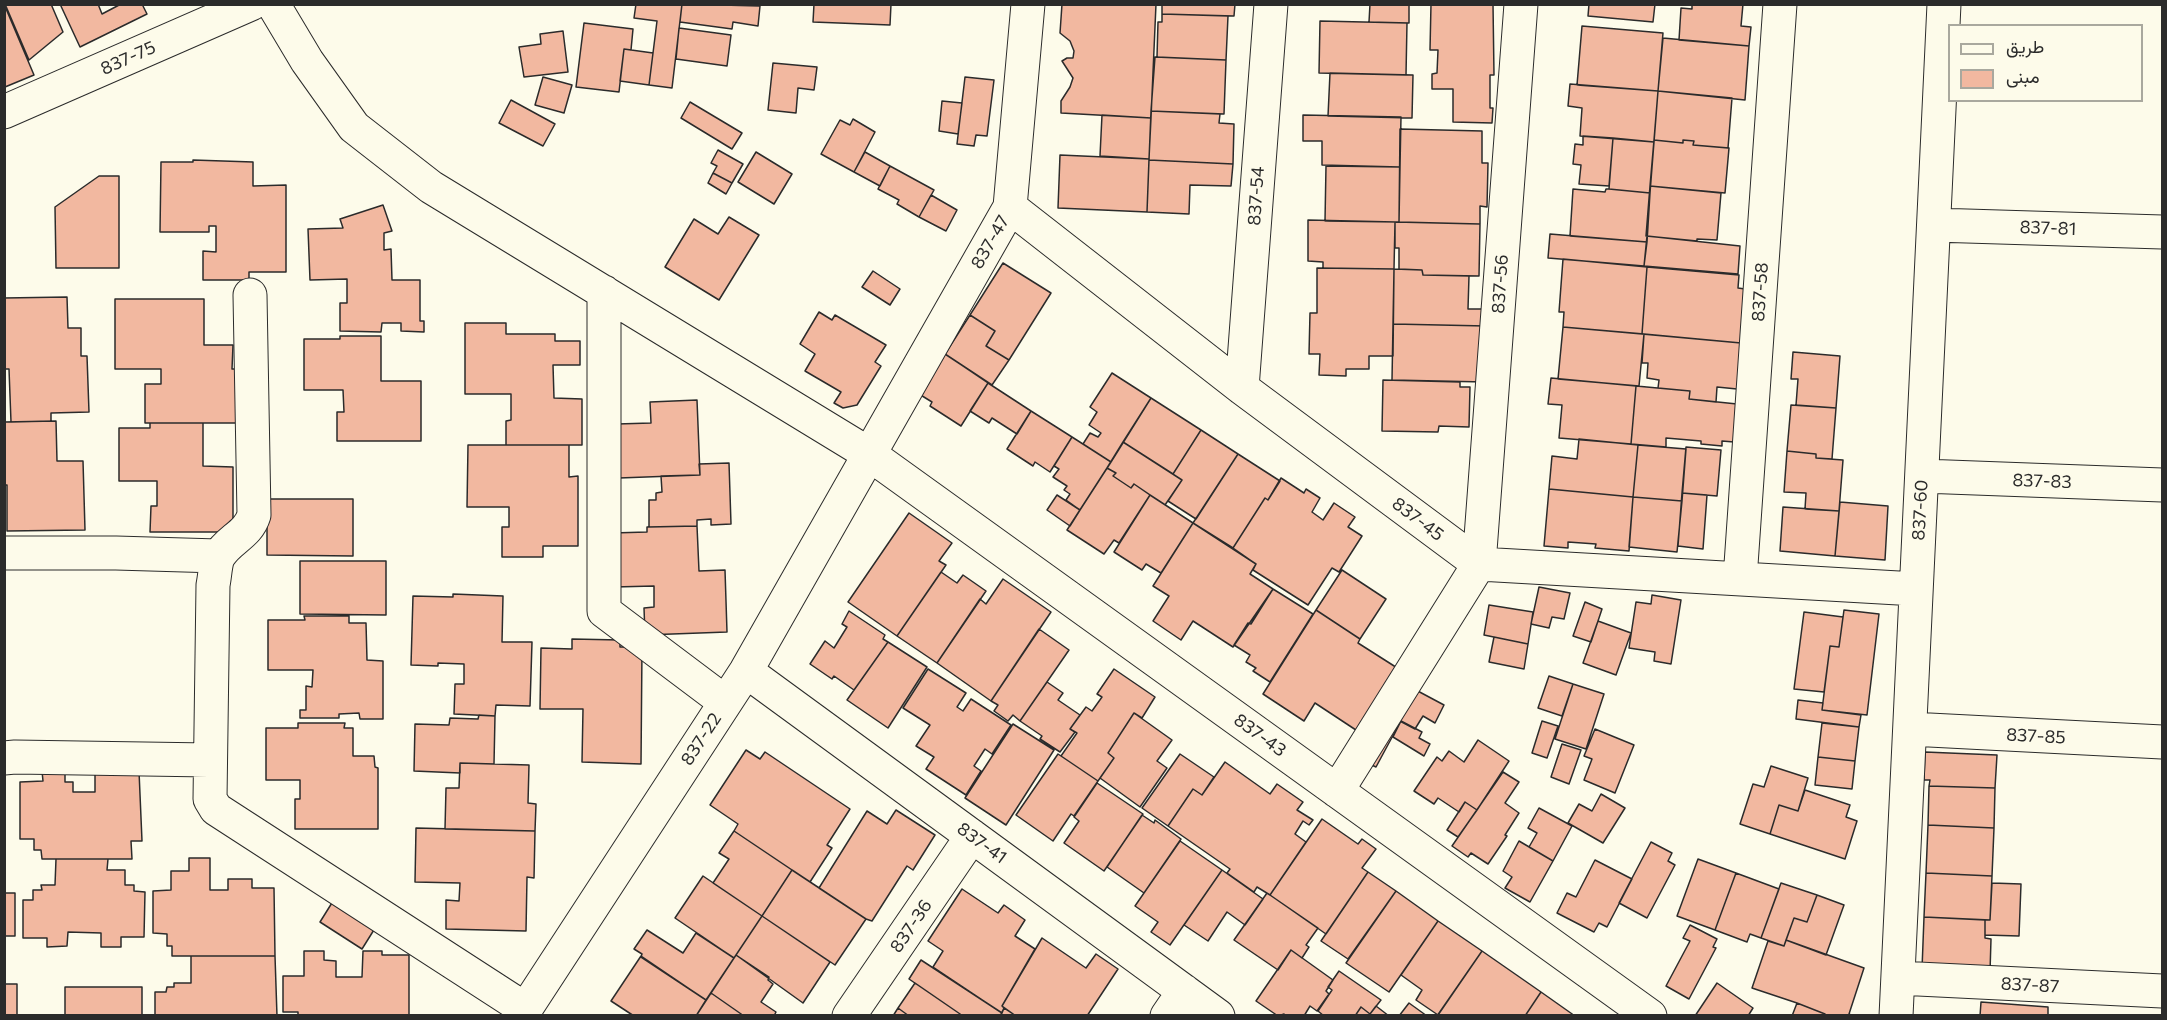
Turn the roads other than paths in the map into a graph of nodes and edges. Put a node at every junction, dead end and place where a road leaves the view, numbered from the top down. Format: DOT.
graph roads {
  1 [pos="251,4"];
  2 [pos="273,4"];
  3 [pos="1028,4"];
  4 [pos="1271,4"];
  5 [pos="1521,4"];
  6 [pos="1780,4"];
  7 [pos="1944,4"];
  8 [pos="4,112"];
  9 [pos="1010,207"];
  10 [pos="1934,225"];
  11 [pos="2163,232"];
  12 [pos="604,292"];
  13 [pos="250,295"];
  14 [pos="1242,388"];
  15 [pos="869,454"];
  16 [pos="1922,476"];
  17 [pos="2163,485"];
  18 [pos="4,553"];
  19 [pos="218,556"];
  20 [pos="1479,564"];
  21 [pos="1740,579"];
  22 [pos="1916,589"];
  23 [pos="746,671"];
  24 [pos="725,702"];
  25 [pos="1910,729"];
  26 [pos="2163,742"];
  27 [pos="4,758"];
  28 [pos="209,760"];
  29 [pos="1337,790"];
  30 [pos="972,836"];
  31 [pos="1898,978"];
  32 [pos="2163,991"];
  33 [pos="1175,1003"];
  34 [pos="523,1012"];
  35 [pos="849,1016"];
  36 [pos="1218,1016"];
  37 [pos="1650,1016"];
  38 [pos="1896,1016"];
  1 -- 8 [label="street, 837-75"];
  2 -- 12 [label="street, 837-43"];
  3 -- 9 [label="street, 837-47"];
  4 -- 14 [label="street, 837-54"];
  5 -- 20 [label="street, 837-56"];
  6 -- 21 [label="street, 837-58"];
  7 -- 10 [label="street, 837-60"];
  9 -- 14 [label="street, 837-45"];
  9 -- 15 [label="street, 837-47"];
  10 -- 11 [label="street, 837-81"];
  10 -- 16 [label="street, 837-60"];
  12 -- 15 [label="street, 837-43"];
  12 -- 24 [label="street"];
  13 -- 19 [label="street"];
  14 -- 20 [label="street, 837-45"];
  15 -- 23 [label="street, 837-22"];
  15 -- 29 [label="street, 837-43"];
  16 -- 17 [label="street, 837-83"];
  16 -- 22 [label="street, 837-60"];
  18 -- 19 [label="street"];
  19 -- 28 [label="street"];
  20 -- 21 [label="street"];
  20 -- 29 [label="street"];
  21 -- 22 [label="street"];
  22 -- 25 [label="street, 837-60"];
  23 -- 24 [label="street, 837-22"];
  23 -- 30 [label="street, 837-41"];
  24 -- 34 [label="street, 837-22"];
  25 -- 26 [label="street, 837-85"];
  25 -- 31 [label="street, 837-60"];
  27 -- 28 [label="street"];
  28 -- 34 [label="street"];
  29 -- 37 [label="street, 837-43"];
  30 -- 33 [label="street, 837-41"];
  30 -- 35 [label="street, 837-36"];
  31 -- 32 [label="street, 837-87"];
  31 -- 38 [label="street, 837-60"];
  33 -- 36 [label="street, 837-41"];
}
